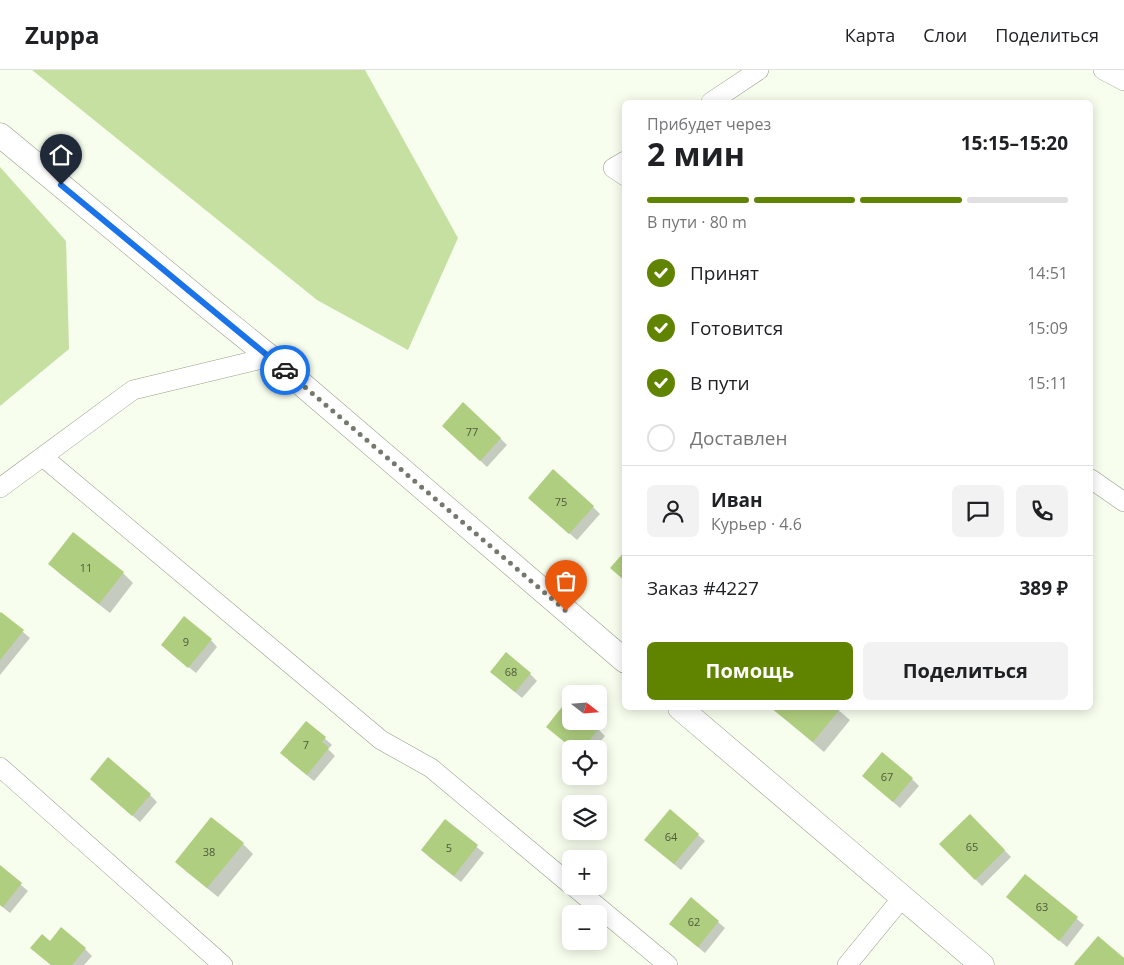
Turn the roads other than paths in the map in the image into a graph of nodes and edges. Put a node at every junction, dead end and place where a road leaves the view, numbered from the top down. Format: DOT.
graph roads {
  1 [pos="759,70"];
  2 [pos="1103,70"];
  3 [pos="1124,81"];
  4 [pos="714,100"];
  5 [pos="0,135"];
  6 [pos="622,163"];
  7 [pos="622,174"];
  8 [pos="270,357"];
  9 [pos="42,457"];
  10 [pos="1093,480"];
  11 [pos="0,488"];
  12 [pos="1124,502"];
  13 [pos="622,658"];
  14 [pos="682,710"];
  15 [pos="0,767"];
  16 [pos="562,878"];
  17 [pos="583,895"];
  18 [pos="902,898"];
  19 [pos="223,965"];
  20 [pos="668,965"];
  21 [pos="847,965"];
  22 [pos="982,965"];
  1 -- 4 [label="street"];
  2 -- 3 [label="street"];
  5 -- 8 [label="street"];
  6 -- 7 [label="street"];
  8 -- 9 [label="street"];
  8 -- 13 [label="street"];
  9 -- 11 [label="street"];
  9 -- 16 [label="street"];
  10 -- 12 [label="street"];
  14 -- 18 [label="street"];
  15 -- 19 [label="street"];
  17 -- 20 [label="street"];
  18 -- 21 [label="street"];
  18 -- 22 [label="street"];
}
